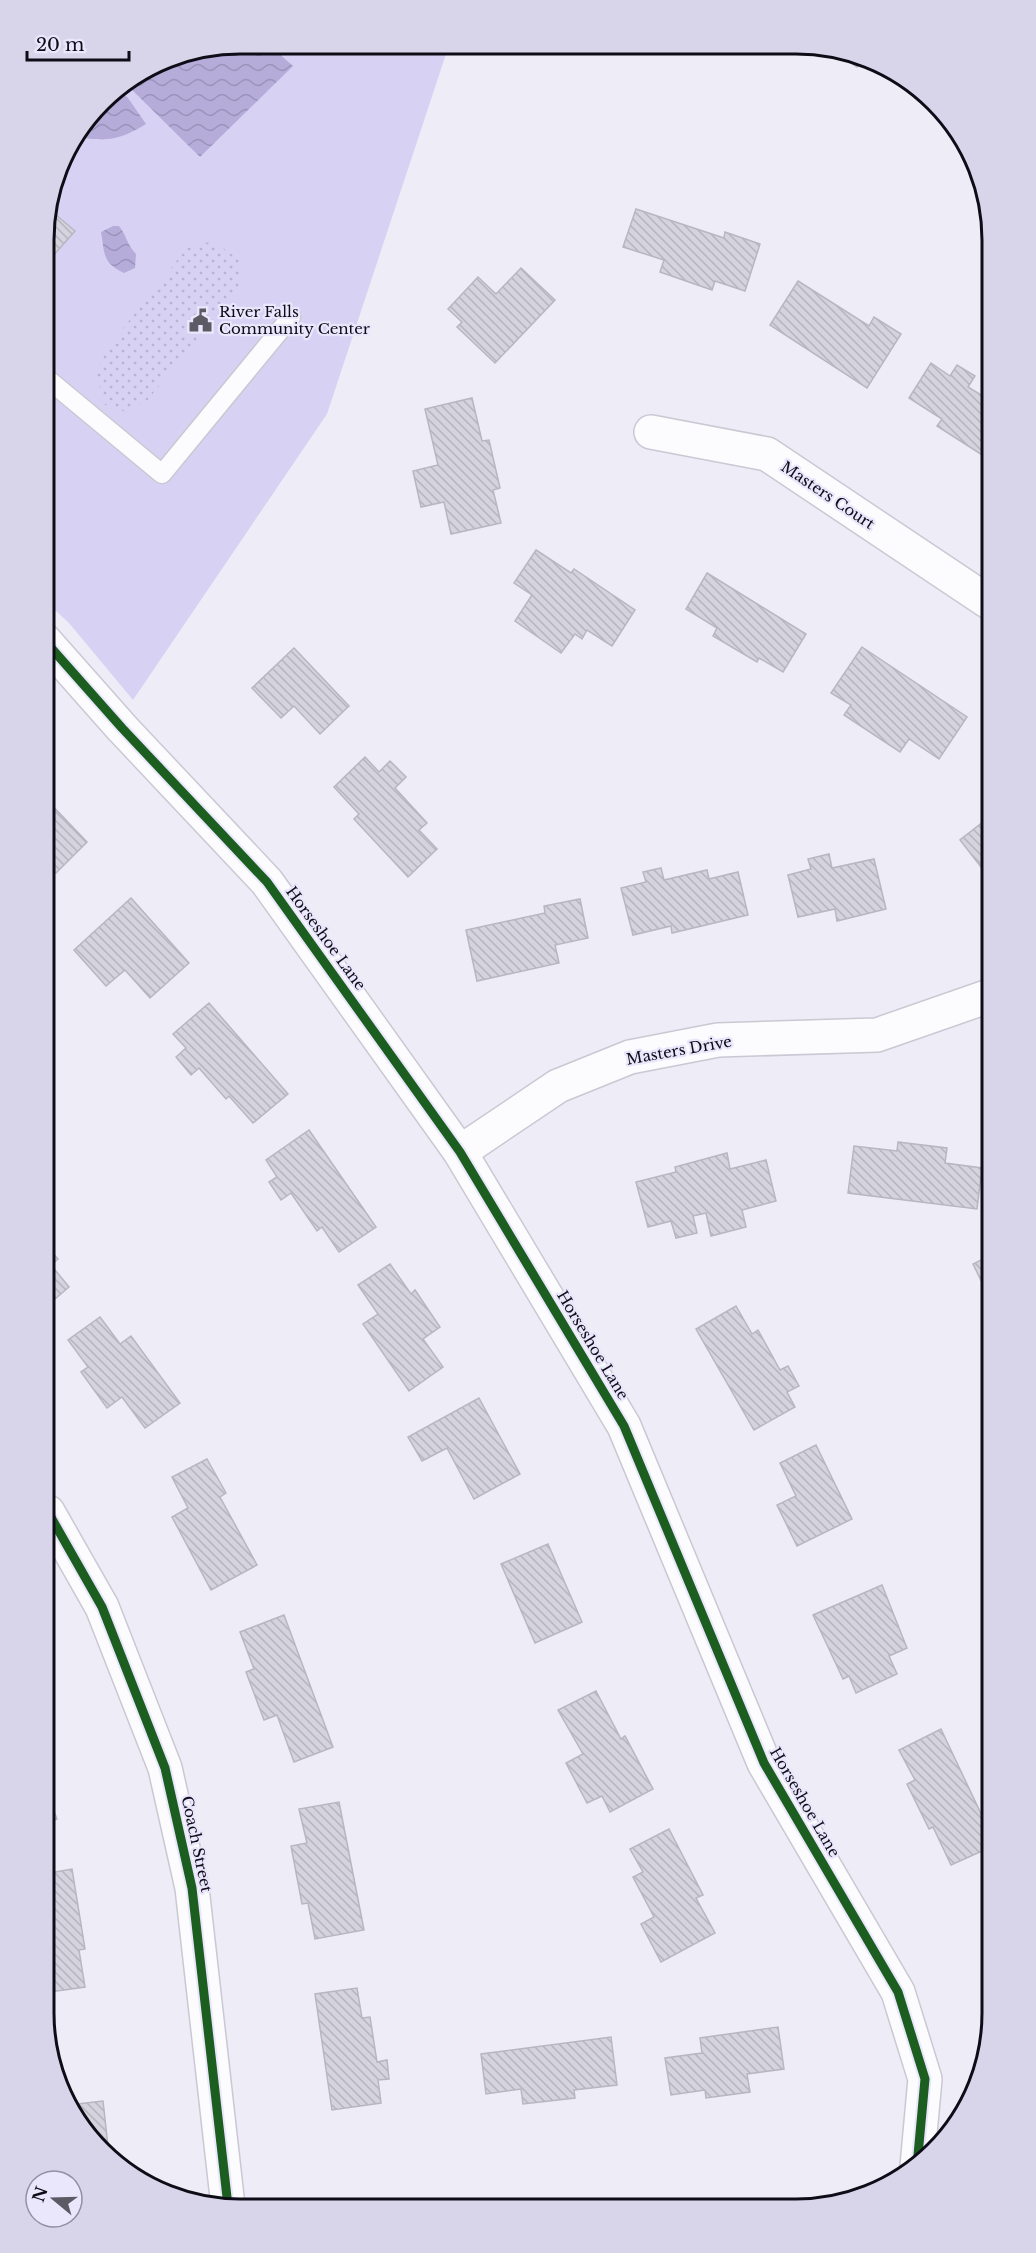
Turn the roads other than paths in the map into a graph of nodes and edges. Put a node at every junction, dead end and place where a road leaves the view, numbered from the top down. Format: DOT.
graph roads {
  1 [pos="291,317"];
  2 [pos="54,384"];
  3 [pos="651,432"];
  4 [pos="982,598"];
  5 [pos="54,651"];
  6 [pos="982,998"];
  7 [pos="460,1152"];
  8 [pos="54,1523"];
  9 [pos="918,2154"];
  10 [pos="227,2199"];
  1 -- 2 [label="lane"];
  3 -- 4 [label="street, Masters Court"];
  5 -- 7 [label="street, Horseshoe Lane"];
  6 -- 7 [label="street, Masters Drive"];
  7 -- 9 [label="street, Horseshoe Lane"];
  8 -- 10 [label="street, Coach Street"];
}
